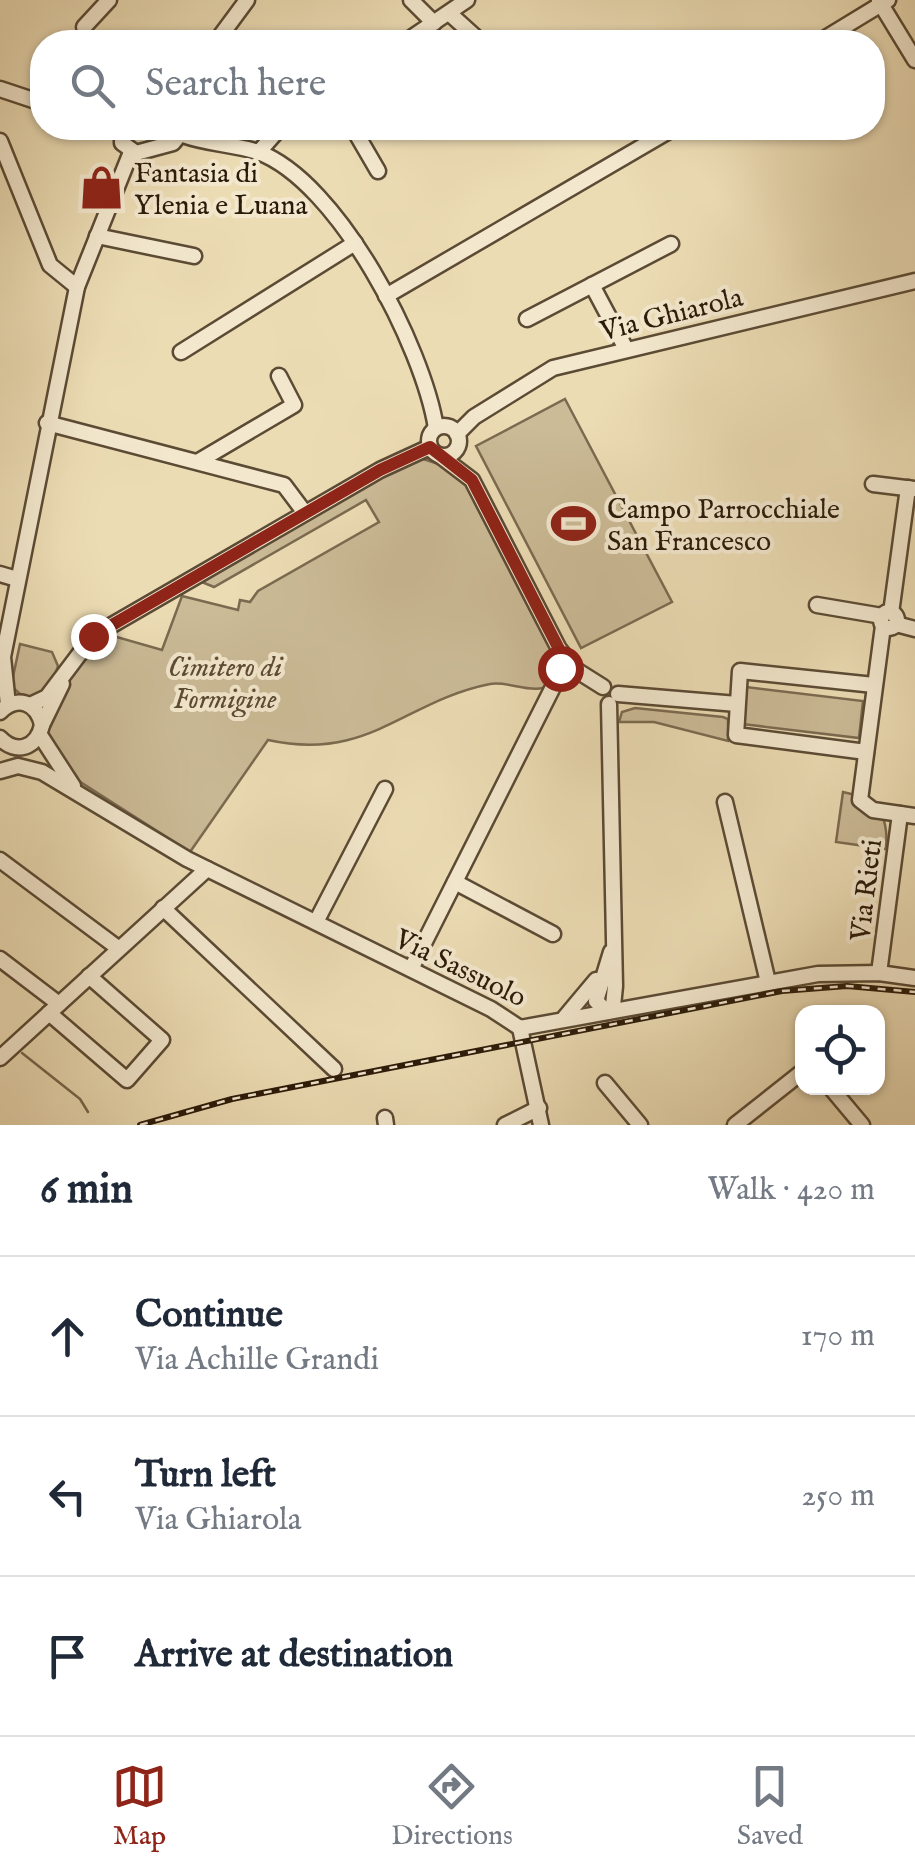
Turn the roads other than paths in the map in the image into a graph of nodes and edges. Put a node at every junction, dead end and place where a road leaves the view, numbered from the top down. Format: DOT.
graph roads {
  1 [pos="109,0"];
  2 [pos="247,0"];
  3 [pos="410,0"];
  4 [pos="467,0"];
  5 [pos="883,2"];
  6 [pos="449,12"];
  7 [pos="434,23"];
  8 [pos="84,27"];
  9 [pos="225,30"];
  10 [pos="426,30"];
  11 [pos="468,30"];
  12 [pos="838,30"];
  13 [pos="915,60"];
  14 [pos="0,89"];
  15 [pos="30,99"];
  16 [pos="120,140"];
  17 [pos="176,140"];
  18 [pos="216,140"];
  19 [pos="269,140"];
  20 [pos="360,140"];
  21 [pos="653,140"];
  22 [pos="0,141"];
  23 [pos="132,152"];
  24 [pos="258,152"];
  25 [pos="378,170"];
  26 [pos="97,236"];
  27 [pos="355,243"];
  28 [pos="671,244"];
  29 [pos="194,256"];
  30 [pos="915,281"];
  31 [pos="592,285"];
  32 [pos="77,288"];
  33 [pos="386,296"];
  34 [pos="527,319"];
  35 [pos="626,349"];
  36 [pos="181,352"];
  37 [pos="279,376"];
  38 [pos="47,423"];
  39 [pos="436,428"];
  40 [pos="458,439"];
  41 [pos="434,451"];
  42 [pos="199,461"];
  43 [pos="472,480"];
  44 [pos="873,484"];
  45 [pos="912,488"];
  46 [pos="305,513"];
  47 [pos="0,574"];
  48 [pos="17,579"];
  49 [pos="817,605"];
  50 [pos="888,620"];
  51 [pos="915,628"];
  52 [pos="559,649"];
  53 [pos="2,656"];
  54 [pos="65,674"];
  55 [pos="874,684"];
  56 [pos="614,699"];
  57 [pos="736,704"];
  58 [pos="30,705"];
  59 [pos="4,708"];
  60 [pos="41,730"];
  61 [pos="0,738"];
  62 [pos="21,747"];
  63 [pos="866,752"];
  64 [pos="0,758"];
  65 [pos="0,772"];
  66 [pos="52,778"];
  67 [pos="384,788"];
  68 [pos="80,794"];
  69 [pos="725,802"];
  70 [pos="907,815"];
  71 [pos="0,860"];
  72 [pos="207,868"];
  73 [pos="455,882"];
  74 [pos="163,908"];
  75 [pos="316,922"];
  76 [pos="553,934"];
  77 [pos="614,943"];
  78 [pos="118,948"];
  79 [pos="0,958"];
  80 [pos="607,962"];
  81 [pos="411,970"];
  82 [pos="879,972"];
  83 [pos="89,976"];
  84 [pos="614,977"];
  85 [pos="915,978"];
  86 [pos="768,982"];
  87 [pos="54,1008"];
  88 [pos="634,1008"];
  89 [pos="607,1012"];
  90 [pos="562,1019"];
  91 [pos="520,1028"];
  92 [pos="0,1058"];
  93 [pos="334,1070"];
  94 [pos="795,1078"];
  95 [pos="605,1083"];
  96 [pos="837,1095"];
  97 [pos="539,1108"];
  98 [pos="505,1125"];
  99 [pos="541,1125"];
  100 [pos="640,1125"];
  101 [pos="735,1125"];
  102 [pos="862,1125"];
  1 -- 8 [label="street"];
  2 -- 9 [label="street"];
  3 -- 7 [label="street"];
  4 -- 6 [label="street"];
  5 -- 12 [label="street"];
  5 -- 13 [label="street"];
  6 -- 7 [label="street"];
  6 -- 11 [label="street"];
  7 -- 10 [label="street"];
  14 -- 15 [label="street"];
  16 -- 23 [label="street"];
  17 -- 23 [label="street"];
  18 -- 24 [label="street"];
  19 -- 24 [label="street"];
  20 -- 25 [label="street"];
  21 -- 33 [label="street"];
  22 -- 32 [label="street"];
  23 -- 26 [label="street"];
  24 -- 27 [label="street"];
  26 -- 29 [label="street"];
  26 -- 32 [label="street"];
  27 -- 33 [label="street"];
  27 -- 36 [label="street"];
  28 -- 31 [label="street"];
  30 -- 35 [label="street, Via Ghiarola"];
  31 -- 34 [label="street"];
  31 -- 35 [label="street"];
  32 -- 38 [label="street"];
  33 -- 39 [label="street"];
  35 -- 40 [label="street, Via Ghiarola"];
  37 -- 42 [label="street"];
  38 -- 42 [label="street"];
  38 -- 48 [label="street"];
  39 -- 40 [label="street"];
  39 -- 41 [label="street"];
  40 -- 41 [label="street, Via Ghiarola"];
  40 -- 43 [label="street"];
  41 -- 43 [label="street"];
  41 -- 46 [label="street, Via Ghiarola"];
  42 -- 46 [label="street"];
  43 -- 52 [label="street"];
  44 -- 45 [label="street"];
  45 -- 50 [label="street"];
  46 -- 54 [label="street, Via Ghiarola"];
  47 -- 48 [label="street"];
  48 -- 53 [label="street"];
  49 -- 50 [label="street"];
  50 -- 51 [label="street"];
  50 -- 55 [label="street"];
  52 -- 56 [label="street"];
  52 -- 73 [label="street"];
  53 -- 59 [label="street"];
  54 -- 58 [label="street, Via Ghiarola"];
  54 -- 60 [label="street"];
  55 -- 57 [label="street"];
  55 -- 63 [label="street"];
  56 -- 57 [label="street"];
  56 -- 77 [label="street"];
  57 -- 63 [label="street"];
  58 -- 59 [label="street"];
  58 -- 60 [label="street, Via Sassuolo"];
  60 -- 62 [label="street"];
  60 -- 68 [label="street, Via Sassuolo"];
  61 -- 62 [label="street"];
  62 -- 64 [label="street"];
  62 -- 66 [label="street"];
  63 -- 70 [label="street"];
  65 -- 66 [label="street, Via Sassuolo"];
  66 -- 68 [label="street, Via Sassuolo"];
  67 -- 75 [label="street"];
  68 -- 72 [label="street, Via Sassuolo"];
  69 -- 86 [label="street"];
  70 -- 82 [label="street, Via Rieti"];
  71 -- 78 [label="street"];
  72 -- 74 [label="street"];
  72 -- 75 [label="street, Via Sassuolo"];
  73 -- 76 [label="street"];
  73 -- 81 [label="street"];
  74 -- 78 [label="street"];
  74 -- 93 [label="street"];
  75 -- 81 [label="street, Via Sassuolo"];
  77 -- 80 [label="street"];
  77 -- 84 [label="street"];
  78 -- 83 [label="street"];
  79 -- 87 [label="street"];
  80 -- 89 [label="street"];
  80 -- 90 [label="street"];
  81 -- 91 [label="street, Via Sassuolo"];
  82 -- 85 [label="street, Via Sassuolo"];
  82 -- 86 [label="street, Via Sassuolo"];
  83 -- 87 [label="street"];
  83 -- 87 [label="street"];
  84 -- 88 [label="street"];
  84 -- 89 [label="street"];
  86 -- 88 [label="street, Via Sassuolo"];
  87 -- 92 [label="street"];
  88 -- 89 [label="street, Via Sassuolo"];
  89 -- 90 [label="street, Via Sassuolo"];
  90 -- 91 [label="street, Via Sassuolo"];
  91 -- 97 [label="street"];
  94 -- 101 [label="street"];
  95 -- 100 [label="street"];
  96 -- 102 [label="street"];
  97 -- 98 [label="street"];
  97 -- 99 [label="street"];
}
